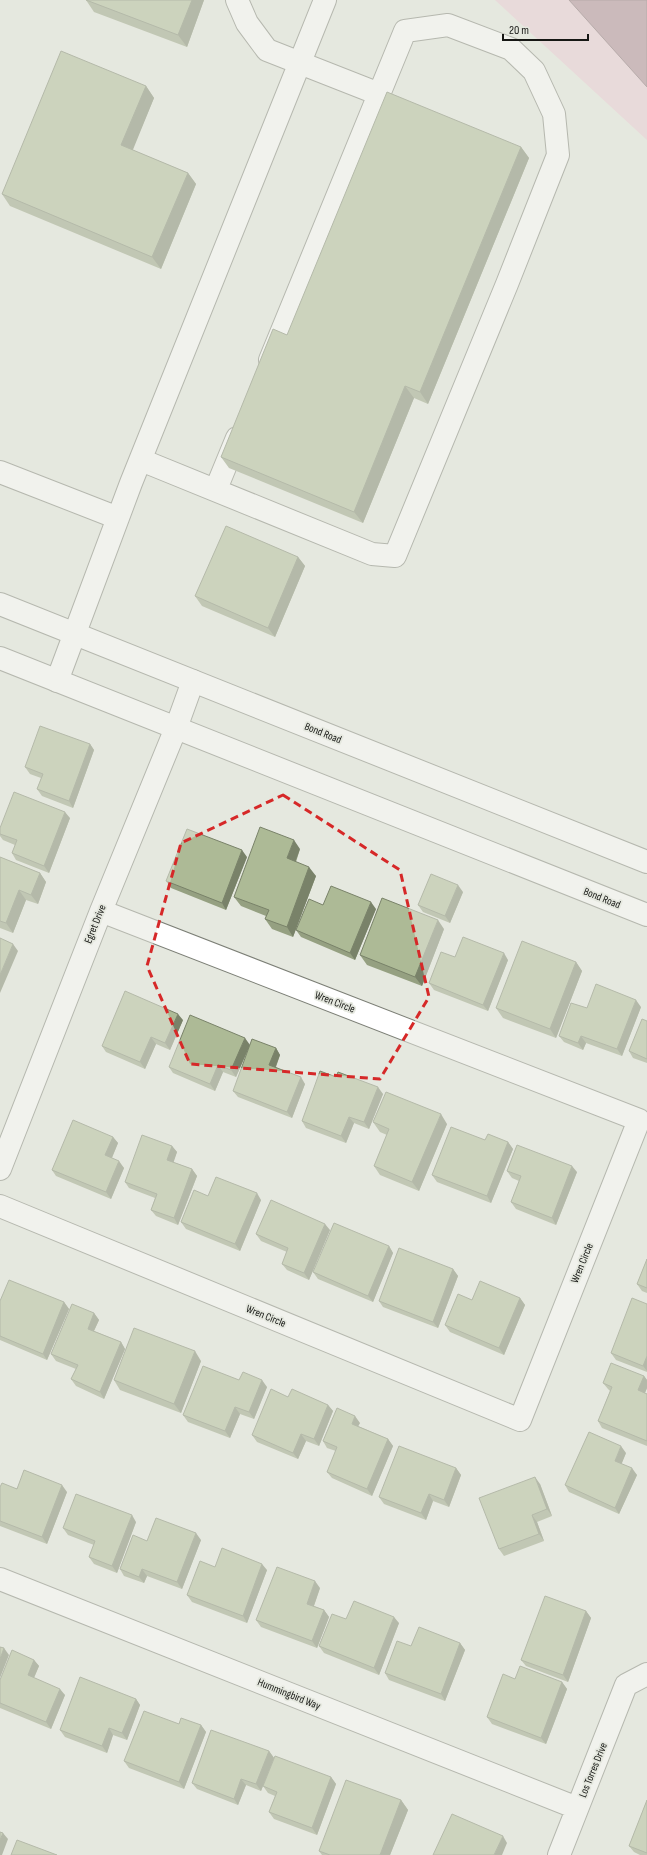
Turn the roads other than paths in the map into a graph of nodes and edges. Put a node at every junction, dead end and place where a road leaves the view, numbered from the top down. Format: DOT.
graph roads {
  1 [pos="237,0"];
  2 [pos="324,0"];
  3 [pos="300,62"];
  4 [pos="379,94"];
  5 [pos="262,379"];
  6 [pos="244,423"];
  7 [pos="141,460"];
  8 [pos="0,472"];
  9 [pos="216,489"];
  10 [pos="118,518"];
  11 [pos="0,604"];
  12 [pos="75,634"];
  13 [pos="0,658"];
  14 [pos="57,681"];
  15 [pos="193,681"];
  16 [pos="176,728"];
  17 [pos="647,862"];
  18 [pos="100,911"];
  19 [pos="647,915"];
  20 [pos="0,1169"];
  21 [pos="0,1206"];
  22 [pos="0,1579"];
  23 [pos="647,1674"];
  24 [pos="577,1808"];
  25 [pos="559,1855"];
  1 -- 3 [label="street"];
  2 -- 3 [label="street"];
  3 -- 4 [label="street"];
  3 -- 7 [label="street"];
  4 -- 5 [label="street"];
  4 -- 9 [label="street"];
  6 -- 9 [label="street"];
  7 -- 9 [label="street"];
  7 -- 10 [label="street"];
  8 -- 10 [label="street"];
  10 -- 12 [label="street"];
  11 -- 12 [label="street, Bond Road"];
  12 -- 14 [label="street"];
  12 -- 15 [label="street, Bond Road"];
  13 -- 14 [label="street, Bond Road"];
  14 -- 16 [label="street, Bond Road"];
  15 -- 16 [label="street, Egret Drive"];
  15 -- 17 [label="street, Bond Road"];
  16 -- 18 [label="street, Egret Drive"];
  16 -- 19 [label="street, Bond Road"];
  18 -- 20 [label="street, Egret Drive"];
  18 -- 21 [label="street, Wren Circle"];
  22 -- 24 [label="street, Hummingbird Way"];
  23 -- 24 [label="street, Los Torres Drive"];
  24 -- 25 [label="street, Los Torres Drive"];
}
